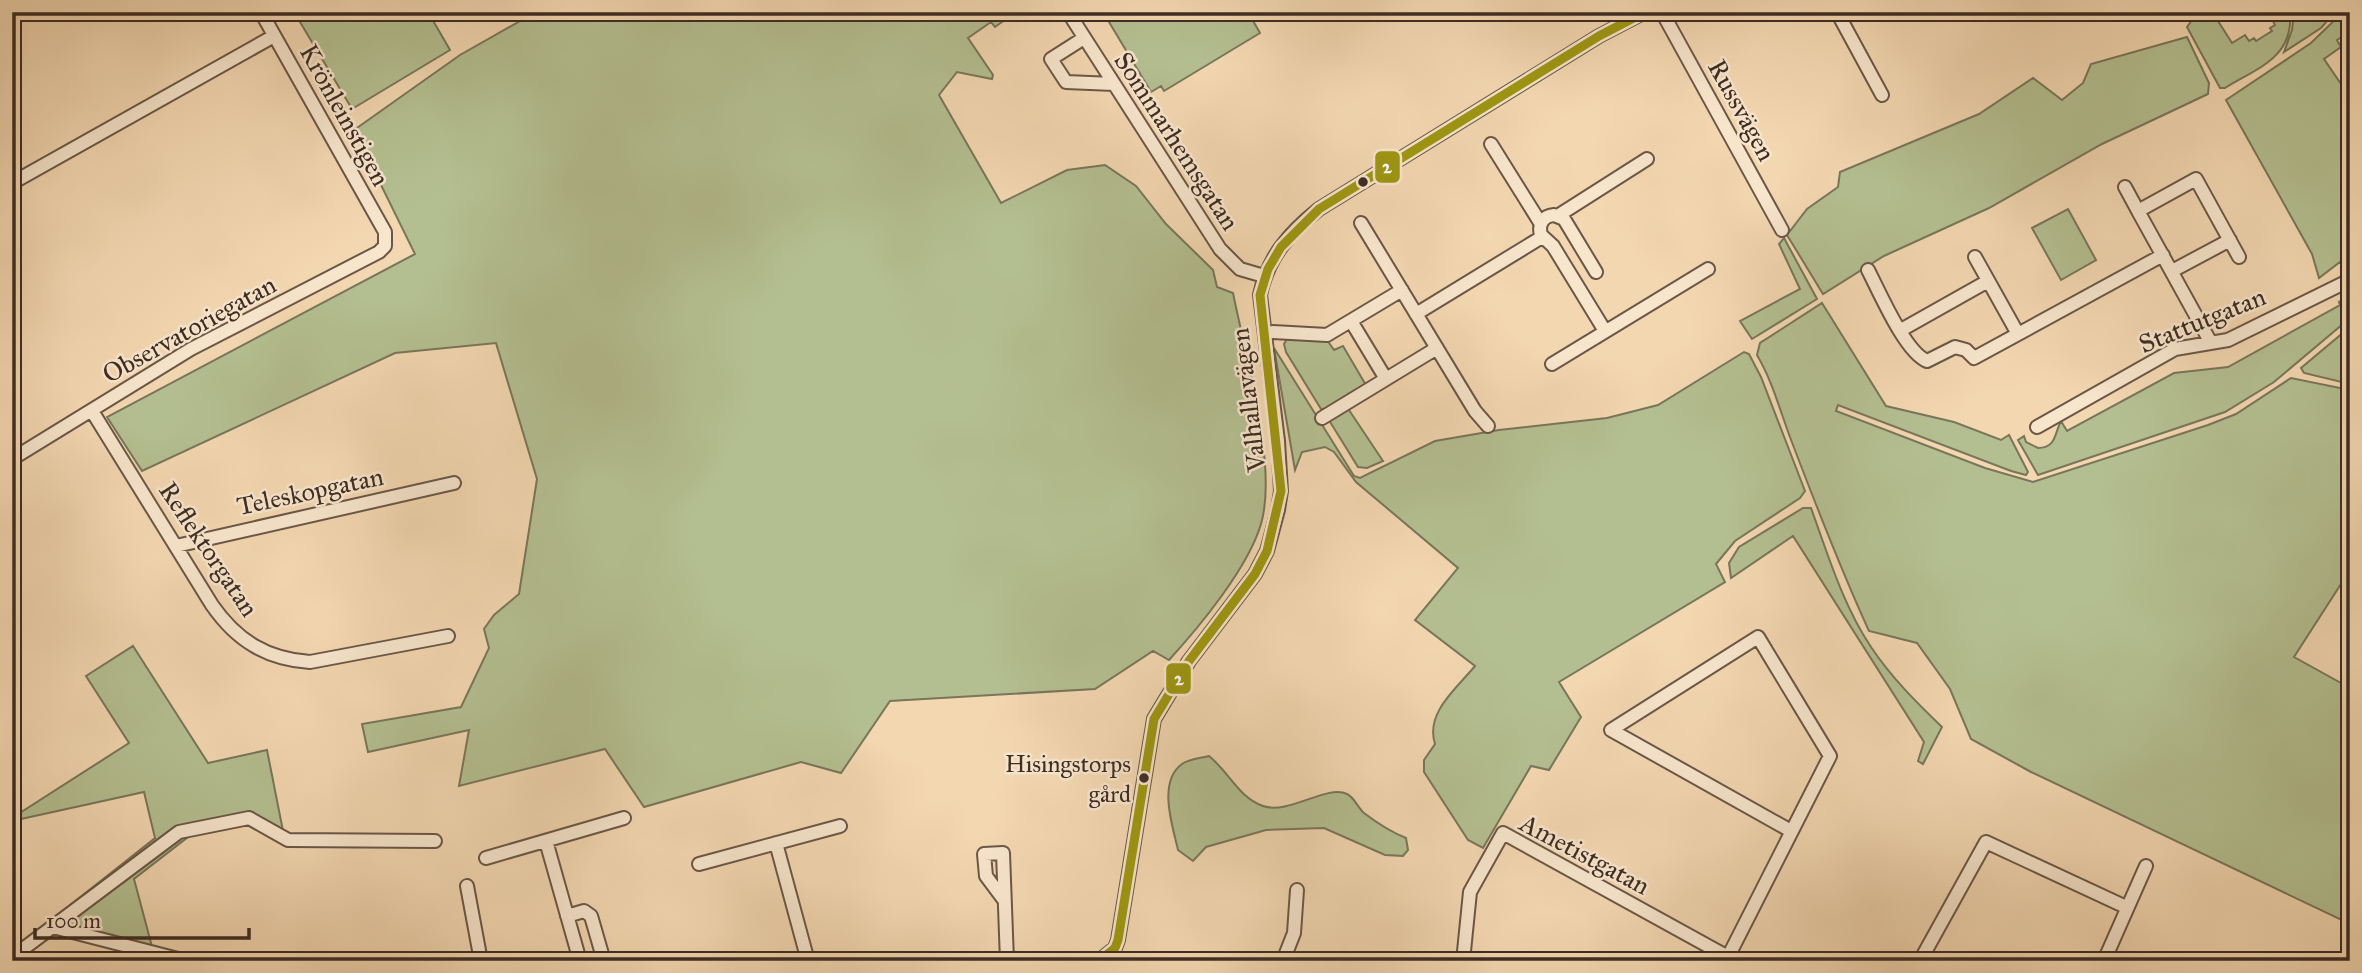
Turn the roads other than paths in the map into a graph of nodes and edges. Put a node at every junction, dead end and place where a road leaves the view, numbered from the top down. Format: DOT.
graph roads {
  1 [pos="261,12"];
  2 [pos="1068,12"];
  3 [pos="1645,12"];
  4 [pos="1662,12"];
  5 [pos="1837,12"];
  6 [pos="275,36"];
  7 [pos="1084,38"];
  8 [pos="1114,84"];
  9 [pos="1882,95"];
  10 [pos="1491,144"];
  11 [pos="1647,159"];
  12 [pos="12,183"];
  13 [pos="2125,187"];
  14 [pos="2138,211"];
  15 [pos="1559,215"];
  16 [pos="1361,223"];
  17 [pos="1782,230"];
  18 [pos="1541,231"];
  19 [pos="2230,240"];
  20 [pos="387,241"];
  21 [pos="2163,255"];
  22 [pos="1975,257"];
  23 [pos="2239,257"];
  24 [pos="1709,269"];
  25 [pos="1868,270"];
  26 [pos="2172,271"];
  27 [pos="1596,272"];
  28 [pos="1264,276"];
  29 [pos="2350,280"];
  30 [pos="1988,281"];
  31 [pos="1402,290"];
  32 [pos="1416,314"];
  33 [pos="1351,321"];
  34 [pos="1901,330"];
  35 [pos="1605,331"];
  36 [pos="1273,332"];
  37 [pos="2018,334"];
  38 [pos="2211,343"];
  39 [pos="1437,348"];
  40 [pos="1552,364"];
  41 [pos="1386,379"];
  42 [pos="92,411"];
  43 [pos="1322,418"];
  44 [pos="1488,426"];
  45 [pos="2037,427"];
  46 [pos="12,459"];
  47 [pos="454,483"];
  48 [pos="176,546"];
  49 [pos="447,636"];
  50 [pos="624,818"];
  51 [pos="840,826"];
  52 [pos="1791,831"];
  53 [pos="435,841"];
  54 [pos="546,841"];
  55 [pos="776,843"];
  56 [pos="486,858"];
  57 [pos="699,864"];
  58 [pos="2146,866"];
  59 [pos="467,886"];
  60 [pos="1297,890"];
  61 [pos="1004,900"];
  62 [pos="2126,907"];
  63 [pos="567,916"];
  64 [pos="53,927"];
  65 [pos="1727,959"];
  66 [pos="16,961"];
  67 [pos="186,961"];
  68 [pos="481,961"];
  69 [pos="580,961"];
  70 [pos="603,961"];
  71 [pos="808,961"];
  72 [pos="1007,961"];
  73 [pos="1099,961"];
  74 [pos="1283,961"];
  75 [pos="1463,961"];
  76 [pos="1920,961"];
  77 [pos="2104,961"];
  1 -- 6 [label="street, Krönleinstigen"];
  2 -- 7 [label="street, Sommarhemsgatan"];
  3 -- 28 [label="street, Valhallavägen"];
  4 -- 17 [label="street, Russvägen"];
  5 -- 9 [label="street"];
  6 -- 12 [label="street"];
  6 -- 20 [label="street, Krönleinstigen"];
  7 -- 8 [label="street, Sommarhemsgatan"];
  7 -- 8 [label="street"];
  8 -- 28 [label="street, Sommarhemsgatan"];
  10 -- 18 [label="street"];
  11 -- 15 [label="street"];
  13 -- 14 [label="street"];
  14 -- 19 [label="street"];
  14 -- 21 [label="street"];
  15 -- 18 [label="street"];
  15 -- 27 [label="street"];
  16 -- 31 [label="street"];
  18 -- 32 [label="street"];
  18 -- 35 [label="street"];
  19 -- 23 [label="street"];
  19 -- 26 [label="street"];
  20 -- 42 [label="street, Observatoriegatan"];
  21 -- 26 [label="street"];
  21 -- 37 [label="street"];
  22 -- 30 [label="street"];
  24 -- 35 [label="street"];
  25 -- 34 [label="street"];
  26 -- 38 [label="street"];
  28 -- 73 [label="street, Valhallavägen"];
  29 -- 38 [label="street, Stattutgatan"];
  30 -- 34 [label="street"];
  30 -- 37 [label="street"];
  31 -- 32 [label="street"];
  31 -- 33 [label="street"];
  32 -- 39 [label="street"];
  33 -- 36 [label="street"];
  33 -- 41 [label="street"];
  34 -- 37 [label="street"];
  35 -- 40 [label="street"];
  38 -- 45 [label="street, Stattutgatan"];
  39 -- 41 [label="street"];
  39 -- 44 [label="street"];
  41 -- 43 [label="street"];
  42 -- 46 [label="street, Observatoriegatan"];
  42 -- 48 [label="street, Reflektorgatan"];
  47 -- 48 [label="street, Teleskopgatan"];
  48 -- 49 [label="street, Reflektorgatan"];
  50 -- 54 [label="street"];
  51 -- 55 [label="street"];
  52 -- 52 [label="street"];
  52 -- 65 [label="street"];
  53 -- 64 [label="street"];
  54 -- 56 [label="street"];
  54 -- 63 [label="street"];
  55 -- 57 [label="street"];
  55 -- 71 [label="street"];
  58 -- 62 [label="street"];
  59 -- 68 [label="street"];
  60 -- 74 [label="street"];
  61 -- 72 [label="street"];
  62 -- 76 [label="street"];
  62 -- 77 [label="street"];
  63 -- 69 [label="street"];
  63 -- 70 [label="street"];
  64 -- 66 [label="street"];
  64 -- 67 [label="street"];
  65 -- 75 [label="street, Ametistgatan"];
}
